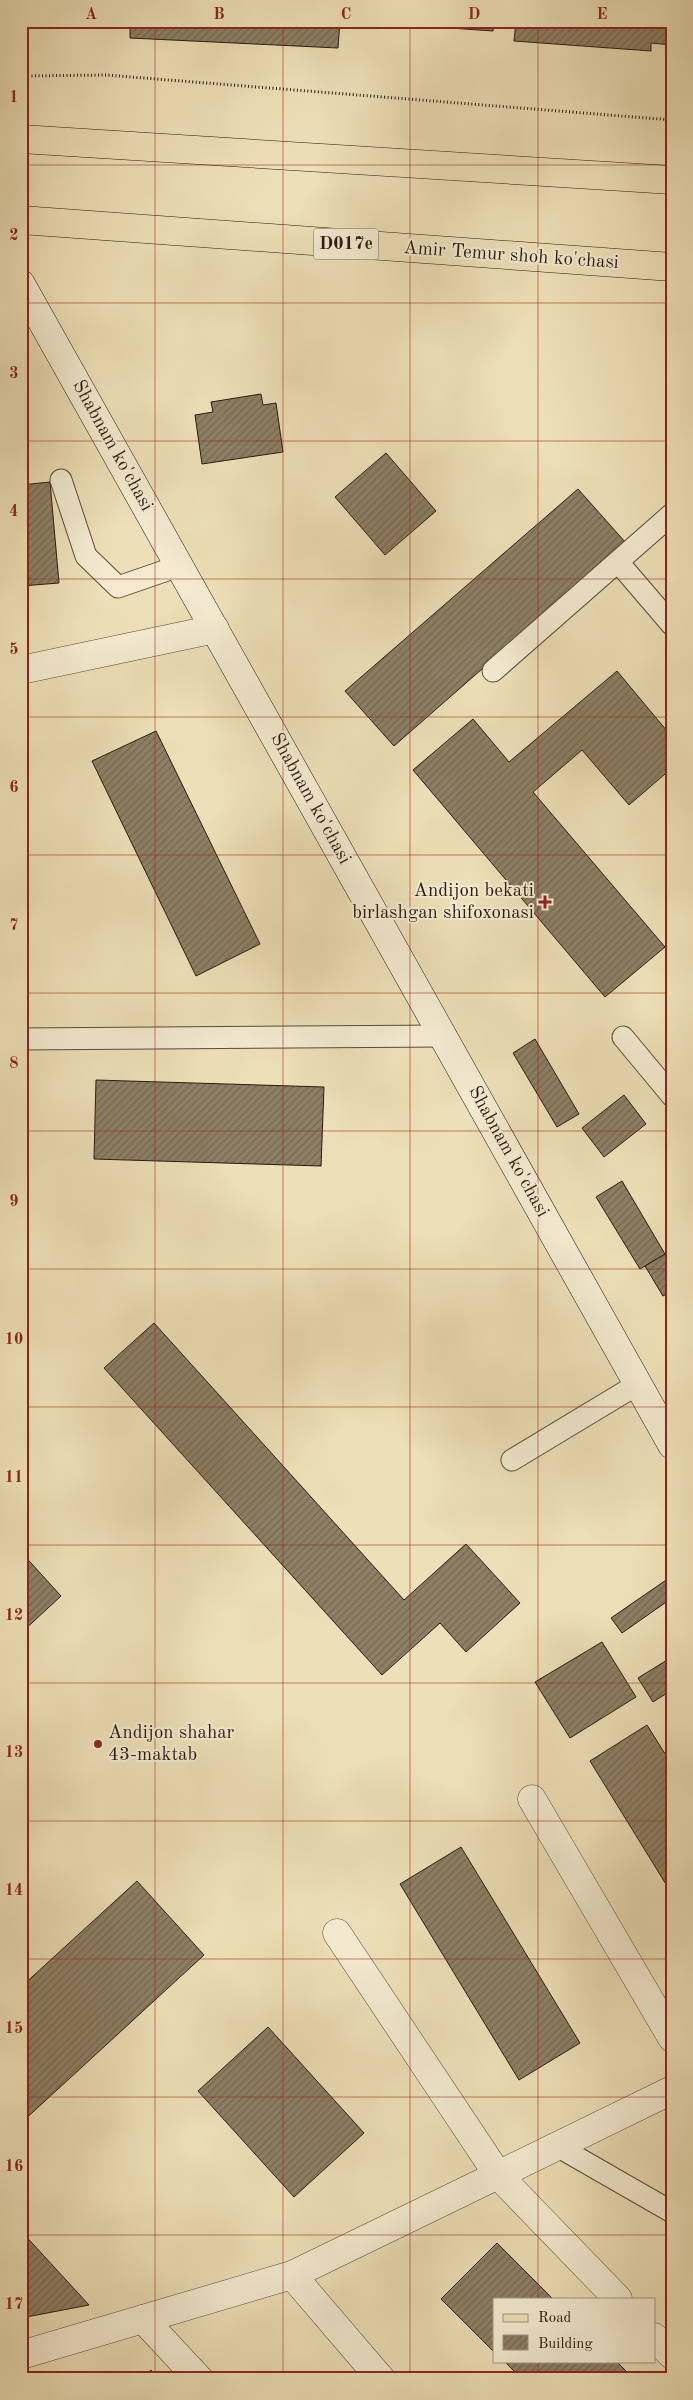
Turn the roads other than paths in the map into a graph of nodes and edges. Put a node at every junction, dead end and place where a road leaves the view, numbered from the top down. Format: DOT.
graph roads {
  1 [pos="21,139"];
  2 [pos="672,180"];
  3 [pos="21,220"];
  4 [pos="672,268"];
  5 [pos="21,284"];
  6 [pos="61,480"];
  7 [pos="672,514"];
  8 [pos="618,562"];
  9 [pos="180,566"];
  10 [pos="672,625"];
  11 [pos="215,630"];
  12 [pos="21,670"];
  13 [pos="493,672"];
  14 [pos="443,1036"];
  15 [pos="623,1037"];
  16 [pos="21,1039"];
  17 [pos="672,1096"];
  18 [pos="638,1384"];
  19 [pos="672,1445"];
  20 [pos="512,1460"];
  21 [pos="532,1799"];
  22 [pos="337,1933"];
  23 [pos="672,2038"];
  24 [pos="672,2090"];
  25 [pos="557,2146"];
  26 [pos="498,2175"];
  27 [pos="672,2212"];
  28 [pos="292,2275"];
  29 [pos="617,2298"];
  30 [pos="143,2319"];
  31 [pos="656,2338"];
  32 [pos="21,2355"];
  33 [pos="672,2355"];
  34 [pos="199,2379"];
  35 [pos="381,2379"];
  1 -- 2 [label="main road"];
  3 -- 4 [label="main road, Amir Temur shoh ko'chasi / D017e"];
  5 -- 9 [label="street, Shabnam ko'chasi"];
  6 -- 9 [label="lane"];
  7 -- 8 [label="lane"];
  8 -- 10 [label="lane"];
  8 -- 13 [label="lane"];
  9 -- 11 [label="street, Shabnam ko'chasi"];
  11 -- 12 [label="street"];
  11 -- 14 [label="street, Shabnam ko'chasi"];
  14 -- 16 [label="lane"];
  14 -- 18 [label="street, Shabnam ko'chasi"];
  15 -- 17 [label="lane"];
  18 -- 19 [label="street, Shabnam ko'chasi"];
  18 -- 20 [label="lane"];
  21 -- 23 [label="street"];
  22 -- 26 [label="street"];
  24 -- 25 [label="street"];
  25 -- 26 [label="street"];
  25 -- 27 [label="lane"];
  26 -- 28 [label="street"];
  26 -- 29 [label="street"];
  28 -- 30 [label="street"];
  28 -- 35 [label="street"];
  30 -- 32 [label="street"];
  30 -- 34 [label="street"];
  31 -- 33 [label="street"];
}
